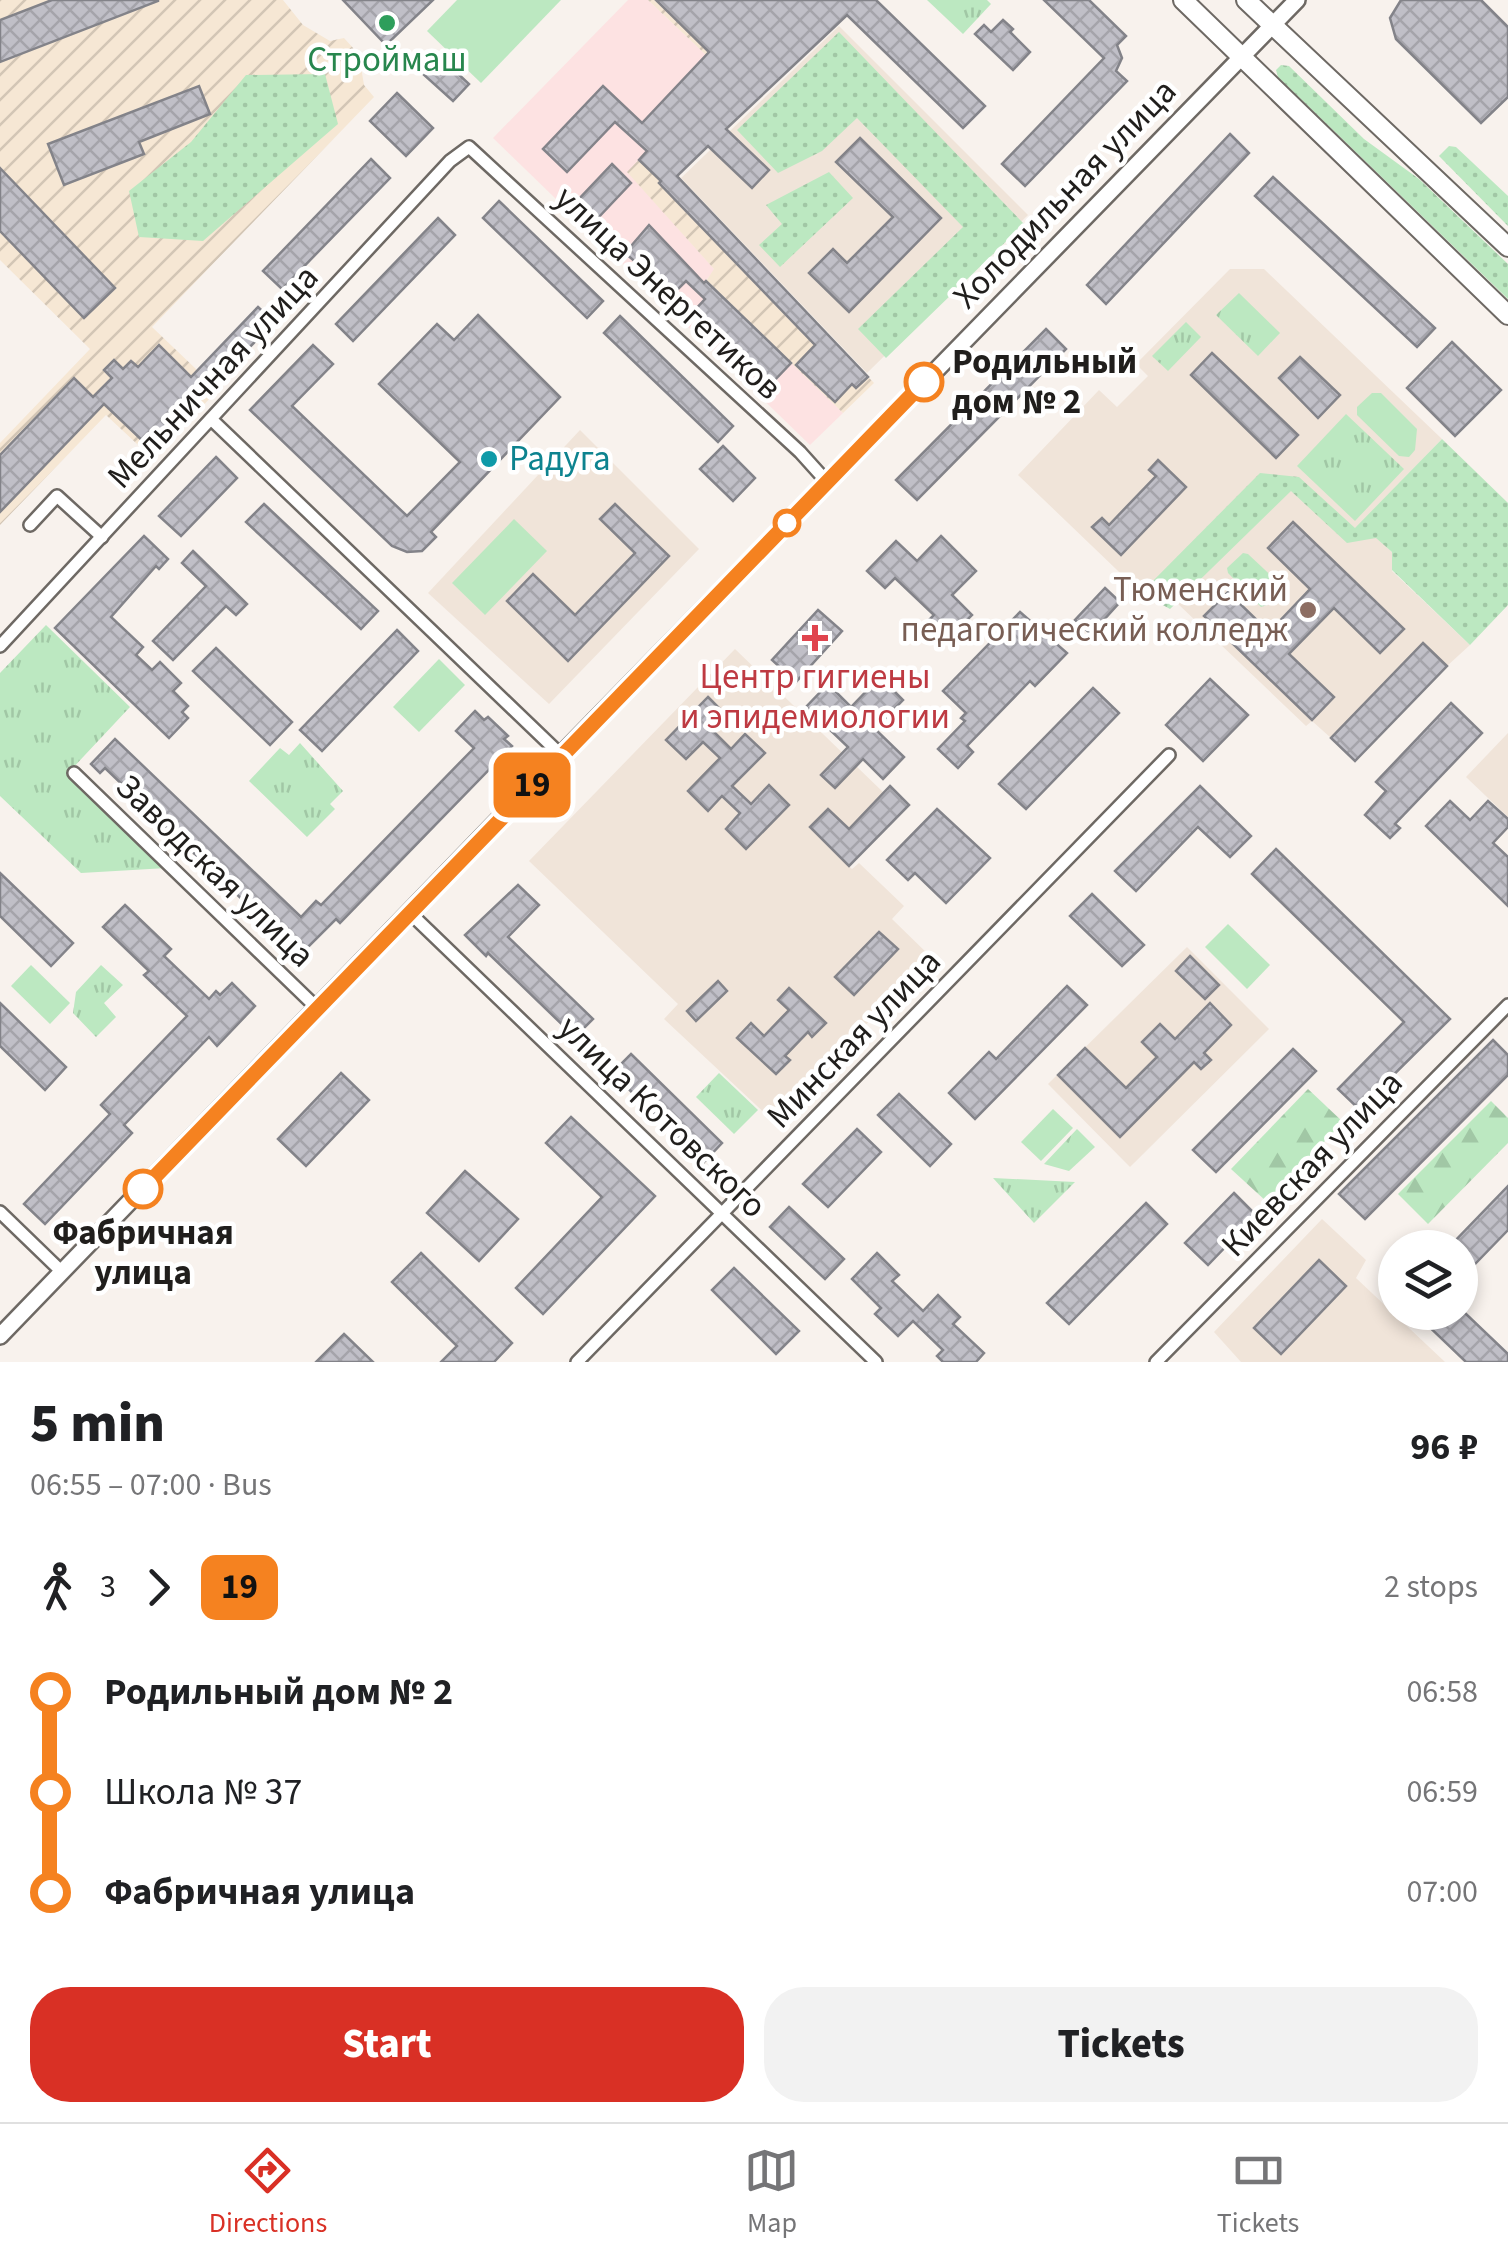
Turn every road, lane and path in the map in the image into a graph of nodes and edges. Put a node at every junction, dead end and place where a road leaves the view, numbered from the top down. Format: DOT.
graph roads {
  1 [pos="1183,0"];
  2 [pos="1246,0"];
  3 [pos="1298,0"];
  4 [pos="1273,25"];
  5 [pos="1241,56"];
  6 [pos="468,147"];
  7 [pos="1508,247"];
  8 [pos="1508,315"];
  9 [pos="210,419"];
  10 [pos="827,482"];
  11 [pos="30,525"];
  12 [pos="102,537"];
  13 [pos="0,646"];
  14 [pos="561,755"];
  15 [pos="1169,755"];
  16 [pos="74,773"];
  17 [pos="409,912"];
  18 [pos="1508,1005"];
  19 [pos="318,1008"];
  20 [pos="0,1212"];
  21 [pos="722,1214"];
  22 [pos="62,1272"];
  23 [pos="0,1336"];
  24 [pos="577,1362"];
  25 [pos="876,1362"];
  26 [pos="1156,1362"];
  1 -- 5 [label="main road"];
  2 -- 4 [label="main road"];
  3 -- 4 [label="street, Холодильная улица"];
  4 -- 5 [label="street, Холодильная улица"];
  4 -- 7 [label="main road"];
  5 -- 8 [label="main road"];
  5 -- 10 [label="street, Холодильная улица"];
  6 -- 9 [label="street, Мельничная улица"];
  6 -- 10 [label="street, улица Энергетиков"];
  9 -- 12 [label="street, Мельничная улица"];
  9 -- 14 [label="street"];
  10 -- 14 [label="street, Холодильная улица"];
  11 -- 12 [label="street"];
  12 -- 13 [label="street, Мельничная улица"];
  14 -- 17 [label="street, Холодильная улица"];
  15 -- 21 [label="street, Минская улица"];
  16 -- 19 [label="street, Заводская улица"];
  17 -- 19 [label="street, Холодильная улица"];
  17 -- 21 [label="street, улица Котовского"];
  18 -- 26 [label="street, Киевская улица"];
  19 -- 22 [label="street, Холодильная улица"];
  20 -- 22 [label="street"];
  21 -- 24 [label="street, Минская улица"];
  21 -- 25 [label="street, улица Котовского"];
  22 -- 23 [label="street, Холодильная улица"];
}
